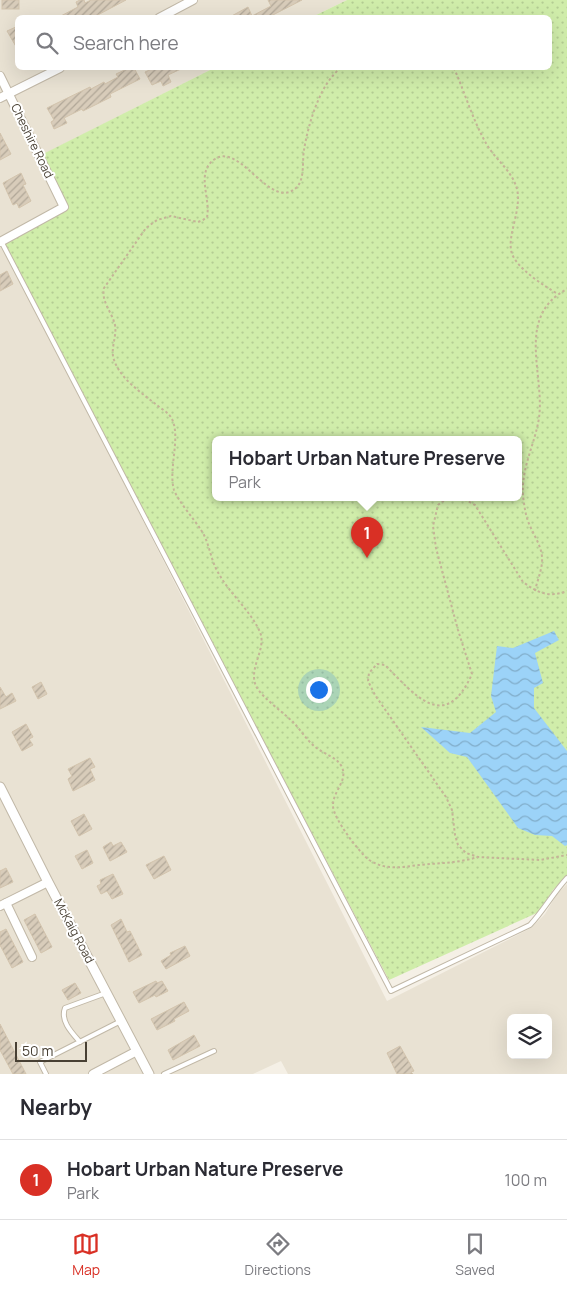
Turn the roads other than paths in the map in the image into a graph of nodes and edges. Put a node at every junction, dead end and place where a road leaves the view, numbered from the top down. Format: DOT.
graph roads {
  1 [pos="193,0"];
  2 [pos="165,15"];
  3 [pos="56,70"];
  4 [pos="0,76"];
  5 [pos="9,93"];
  6 [pos="0,98"];
  7 [pos="1,242"];
  8 [pos="0,787"];
  9 [pos="567,878"];
  10 [pos="48,882"];
  11 [pos="3,905"];
  12 [pos="32,957"];
  13 [pos="106,993"];
  14 [pos="121,1021"];
  15 [pos="80,1042"];
  16 [pos="137,1051"];
  17 [pos="214,1051"];
  18 [pos="46,1074"];
  19 [pos="93,1074"];
  20 [pos="149,1074"];
  21 [pos="164,1074"];
  1 -- 2 [label="street"];
  3 -- 5 [label="street"];
  4 -- 5 [label="street, Cheshire Road"];
  5 -- 6 [label="street"];
  5 -- 7 [label="street, Cheshire Road"];
  7 -- 9 [label="lane"];
  8 -- 10 [label="street, McKaig Road"];
  10 -- 11 [label="street"];
  10 -- 13 [label="street, McKaig Road"];
  11 -- 12 [label="street"];
  13 -- 14 [label="street, McKaig Road"];
  13 -- 15 [label="lane"];
  14 -- 15 [label="lane"];
  14 -- 16 [label="street, McKaig Road"];
  15 -- 18 [label="lane"];
  16 -- 19 [label="street"];
  16 -- 20 [label="street, McKaig Road"];
  17 -- 21 [label="lane"];
}
